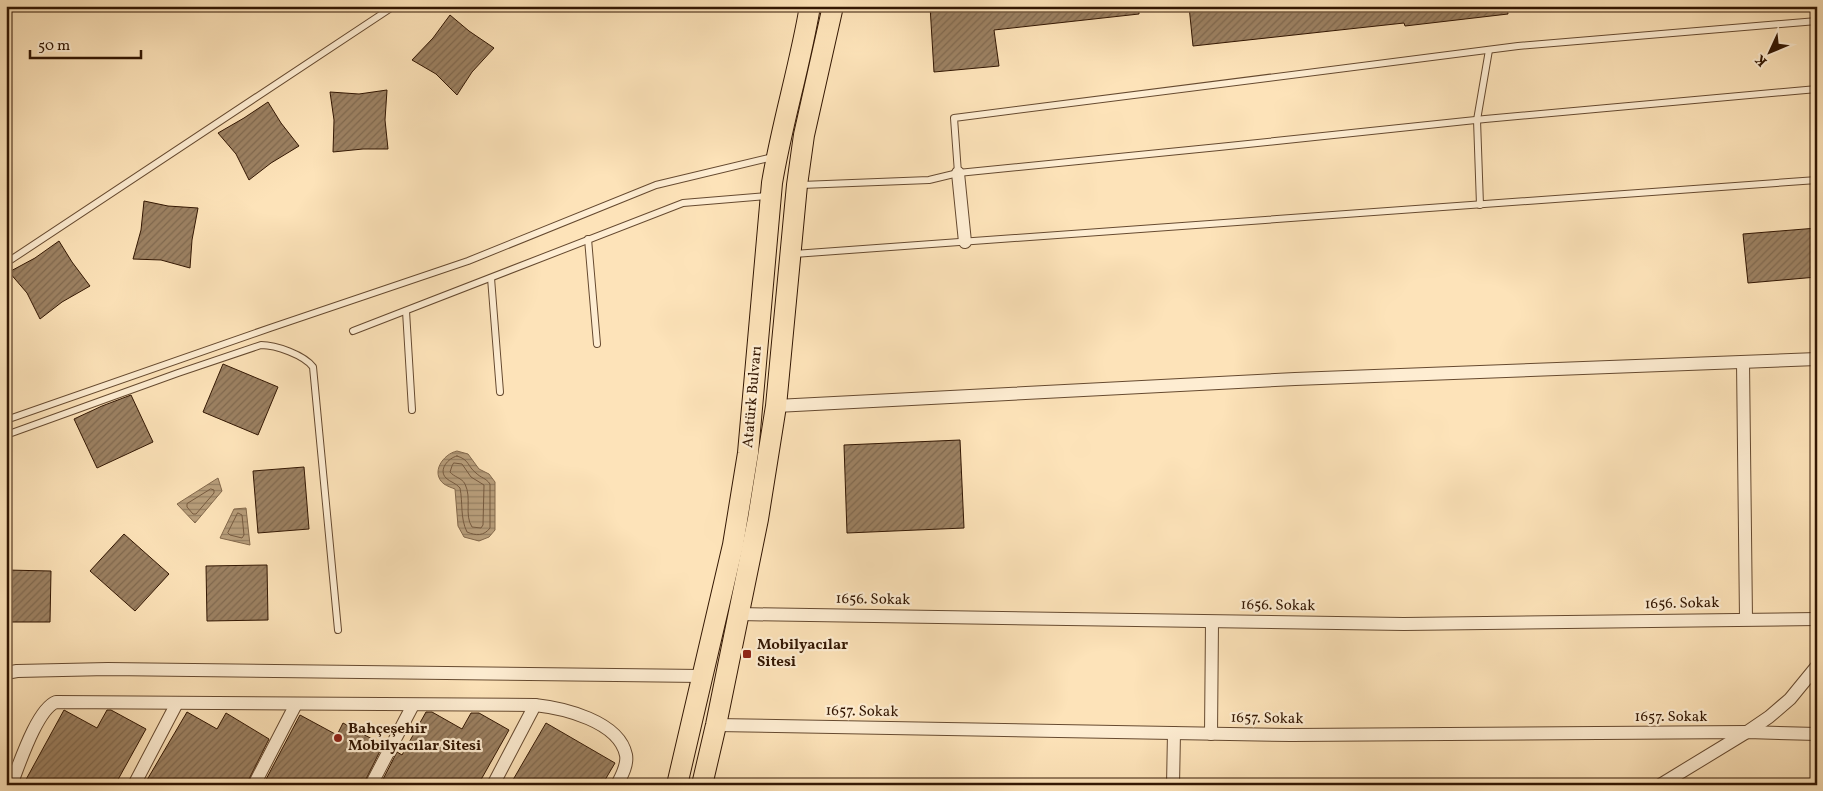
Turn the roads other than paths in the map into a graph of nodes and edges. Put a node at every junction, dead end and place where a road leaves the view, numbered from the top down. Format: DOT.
graph roads {
  1 [pos="394,6"];
  2 [pos="810,6"];
  3 [pos="833,6"];
  4 [pos="1817,21"];
  5 [pos="1489,50"];
  6 [pos="1817,89"];
  7 [pos="1476,120"];
  8 [pos="777,156"];
  9 [pos="958,173"];
  10 [pos="1817,180"];
  11 [pos="797,185"];
  12 [pos="772,189"];
  13 [pos="1480,205"];
  14 [pos="588,239"];
  15 [pos="965,242"];
  16 [pos="790,254"];
  17 [pos="6,263"];
  18 [pos="491,278"];
  19 [pos="406,311"];
  20 [pos="354,331"];
  21 [pos="597,344"];
  22 [pos="1817,359"];
  23 [pos="1742,362"];
  24 [pos="500,392"];
  25 [pos="776,406"];
  26 [pos="412,410"];
  27 [pos="6,420"];
  28 [pos="6,435"];
  29 [pos="739,614"];
  30 [pos="1746,619"];
  31 [pos="1817,619"];
  32 [pos="1212,622"];
  33 [pos="338,630"];
  34 [pos="1817,666"];
  35 [pos="6,673"];
  36 [pos="701,676"];
  37 [pos="177,703"];
  38 [pos="296,704"];
  39 [pos="413,705"];
  40 [pos="534,705"];
  41 [pos="716,725"];
  42 [pos="1748,732"];
  43 [pos="1174,733"];
  44 [pos="1211,734"];
  45 [pos="1817,734"];
  46 [pos="11,785"];
  47 [pos="134,785"];
  48 [pos="254,785"];
  49 [pos="371,785"];
  50 [pos="493,785"];
  51 [pos="617,785"];
  52 [pos="677,785"];
  53 [pos="702,785"];
  54 [pos="1173,785"];
  55 [pos="1660,785"];
  1 -- 17 [label="lane"];
  2 -- 8 [label="main road, Atatürk Bulvarı"];
  3 -- 11 [label="main road, Atatürk Bulvarı"];
  4 -- 5 [label="lane"];
  5 -- 7 [label="lane"];
  5 -- 9 [label="lane"];
  6 -- 7 [label="lane"];
  7 -- 9 [label="lane"];
  7 -- 13 [label="lane"];
  8 -- 12 [label="main road, Atatürk Bulvarı"];
  8 -- 27 [label="lane"];
  9 -- 11 [label="lane"];
  9 -- 15 [label="street"];
  10 -- 13 [label="lane"];
  11 -- 12 [label="main road"];
  11 -- 16 [label="main road, Atatürk Bulvarı"];
  12 -- 14 [label="lane"];
  12 -- 36 [label="main road, Atatürk Bulvarı"];
  13 -- 15 [label="lane"];
  14 -- 18 [label="lane"];
  14 -- 21 [label="lane"];
  15 -- 16 [label="lane"];
  16 -- 25 [label="main road, Atatürk Bulvarı"];
  18 -- 19 [label="lane"];
  18 -- 24 [label="lane"];
  19 -- 20 [label="lane"];
  19 -- 26 [label="lane"];
  22 -- 23 [label="street"];
  23 -- 25 [label="street"];
  23 -- 30 [label="street"];
  25 -- 29 [label="main road, Atatürk Bulvarı"];
  28 -- 33 [label="lane"];
  29 -- 32 [label="street, 1656. Sokak"];
  29 -- 41 [label="main road, Atatürk Bulvarı"];
  30 -- 31 [label="street, 1656. Sokak"];
  30 -- 32 [label="street, 1656. Sokak"];
  32 -- 44 [label="street"];
  34 -- 42 [label="street"];
  35 -- 36 [label="street"];
  36 -- 52 [label="main road, Atatürk Bulvarı"];
  37 -- 38 [label="street"];
  37 -- 46 [label="street"];
  37 -- 47 [label="street"];
  38 -- 39 [label="street"];
  38 -- 48 [label="street"];
  39 -- 40 [label="street"];
  39 -- 49 [label="street"];
  40 -- 50 [label="street"];
  40 -- 51 [label="street"];
  41 -- 43 [label="street, 1657. Sokak"];
  41 -- 53 [label="main road, Atatürk Bulvarı"];
  42 -- 44 [label="street, 1657. Sokak"];
  42 -- 45 [label="street, 1657. Sokak"];
  42 -- 55 [label="street"];
  43 -- 44 [label="street, 1657. Sokak"];
  43 -- 54 [label="street"];
}
